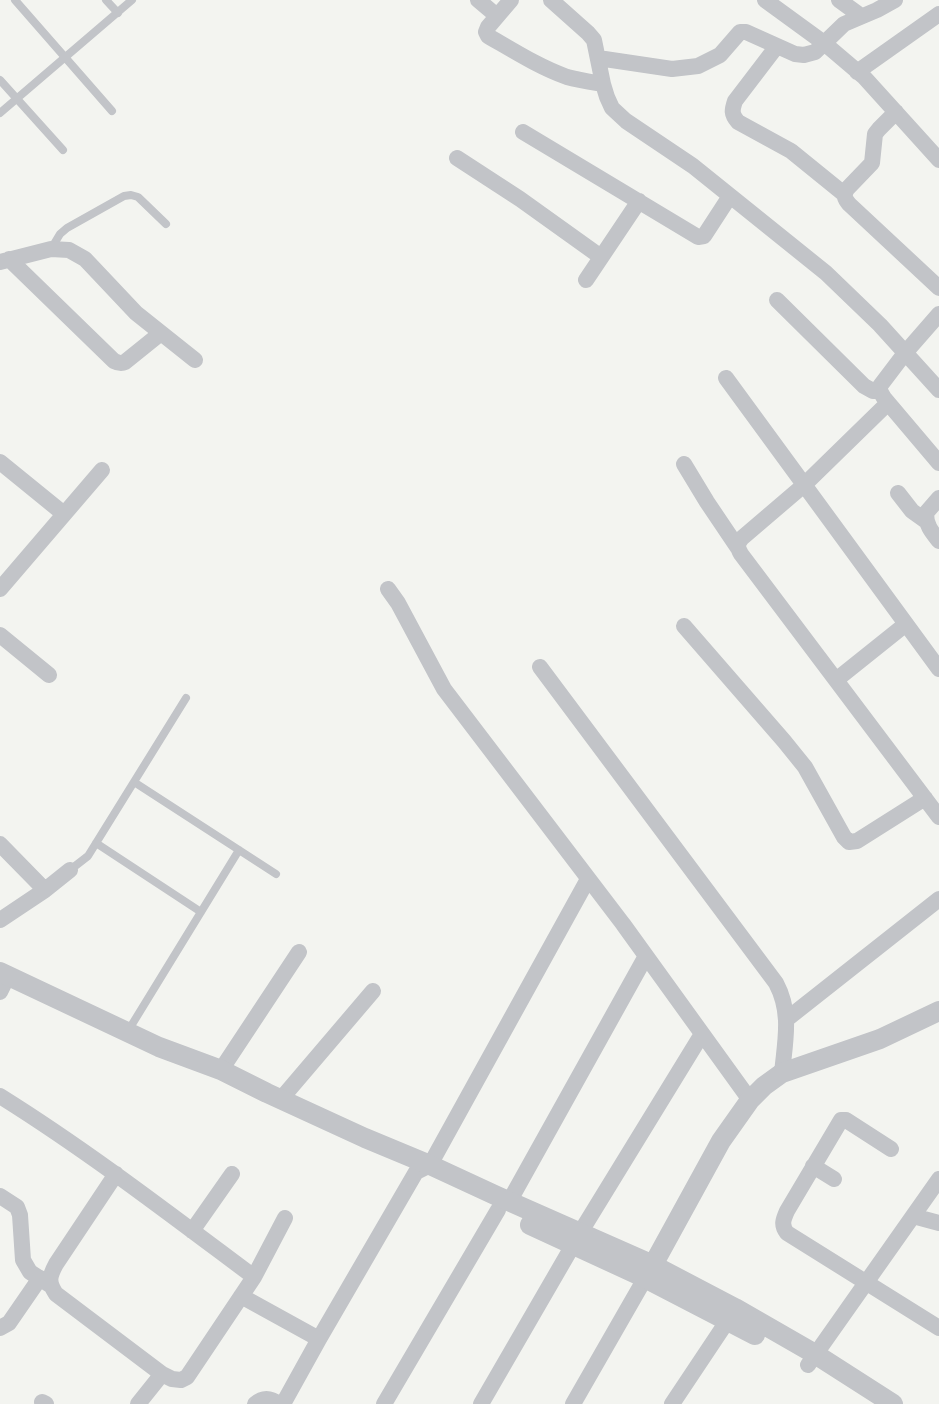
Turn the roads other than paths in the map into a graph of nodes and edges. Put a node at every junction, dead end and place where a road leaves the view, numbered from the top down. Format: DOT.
graph roads {
  1 [pos="15,0"];
  2 [pos="106,0"];
  3 [pos="132,0"];
  4 [pos="478,0"];
  5 [pos="511,0"];
  6 [pos="551,0"];
  7 [pos="765,0"];
  8 [pos="839,0"];
  9 [pos="896,0"];
  10 [pos="858,9"];
  11 [pos="118,13"];
  12 [pos="939,14"];
  13 [pos="497,16"];
  14 [pos="824,43"];
  15 [pos="777,46"];
  16 [pos="65,58"];
  17 [pos="598,58"];
  18 [pos="857,72"];
  19 [pos="0,80"];
  20 [pos="603,84"];
  21 [pos="16,100"];
  22 [pos="112,111"];
  23 [pos="896,112"];
  24 [pos="0,113"];
  25 [pos="522,132"];
  26 [pos="63,150"];
  27 [pos="457,158"];
  28 [pos="939,160"];
  29 [pos="844,194"];
  30 [pos="730,196"];
  31 [pos="639,201"];
  32 [pos="166,224"];
  33 [pos="51,249"];
  34 [pos="601,258"];
  35 [pos="5,260"];
  36 [pos="586,280"];
  37 [pos="939,288"];
  38 [pos="777,300"];
  39 [pos="938,316"];
  40 [pos="161,333"];
  41 [pos="905,353"];
  42 [pos="195,360"];
  43 [pos="726,378"];
  44 [pos="939,390"];
  45 [pos="884,397"];
  46 [pos="0,462"];
  47 [pos="684,464"];
  48 [pos="939,464"];
  49 [pos="102,470"];
  50 [pos="804,485"];
  51 [pos="898,493"];
  52 [pos="939,498"];
  53 [pos="64,514"];
  54 [pos="926,521"];
  55 [pos="939,541"];
  56 [pos="738,548"];
  57 [pos="0,589"];
  58 [pos="388,589"];
  59 [pos="906,624"];
  60 [pos="684,626"];
  61 [pos="0,635"];
  62 [pos="540,667"];
  63 [pos="939,668"];
  64 [pos="49,675"];
  65 [pos="836,680"];
  66 [pos="186,698"];
  67 [pos="134,782"];
  68 [pos="925,798"];
  69 [pos="939,817"];
  70 [pos="96,843"];
  71 [pos="0,844"];
  72 [pos="239,850"];
  73 [pos="70,870"];
  74 [pos="276,874"];
  75 [pos="588,878"];
  76 [pos="45,890"];
  77 [pos="939,899"];
  78 [pos="201,912"];
  79 [pos="0,920"];
  80 [pos="299,952"];
  81 [pos="646,956"];
  82 [pos="2,982"];
  83 [pos="373,991"];
  84 [pos="939,1011"];
  85 [pos="787,1019"];
  86 [pos="128,1032"];
  87 [pos="702,1034"];
  88 [pos="221,1070"];
  89 [pos="782,1074"];
  90 [pos="0,1096"];
  91 [pos="281,1099"];
  92 [pos="750,1100"];
  93 [pos="891,1149"];
  94 [pos="813,1166"];
  95 [pos="423,1168"];
  96 [pos="116,1174"];
  97 [pos="232,1174"];
  98 [pos="939,1179"];
  99 [pos="834,1180"];
  100 [pos="0,1196"];
  101 [pos="503,1206"];
  102 [pos="913,1216"];
  103 [pos="285,1218"];
  104 [pos="939,1223"];
  105 [pos="192,1231"];
  106 [pos="577,1239"];
  107 [pos="649,1271"];
  108 [pos="254,1277"];
  109 [pos="45,1282"];
  110 [pos="866,1282"];
  111 [pos="241,1296"];
  112 [pos="728,1320"];
  113 [pos="0,1328"];
  114 [pos="939,1328"];
  115 [pos="319,1339"];
  116 [pos="811,1359"];
  117 [pos="162,1374"];
  118 [pos="138,1404"];
  119 [pos="255,1404"];
  120 [pos="279,1404"];
  121 [pos="283,1404"];
  122 [pos="384,1404"];
  123 [pos="481,1404"];
  124 [pos="573,1404"];
  125 [pos="672,1404"];
  126 [pos="870,1404"];
  127 [pos="893,1404"];
  1 -- 16 [label="lane"];
  2 -- 11 [label="lane"];
  3 -- 11 [label="lane"];
  4 -- 13 [label="street"];
  5 -- 13 [label="street"];
  6 -- 17 [label="street"];
  7 -- 14 [label="street"];
  8 -- 10 [label="street"];
  9 -- 10 [label="street"];
  10 -- 14 [label="street"];
  11 -- 16 [label="lane"];
  12 -- 18 [label="street"];
  13 -- 20 [label="street"];
  14 -- 15 [label="street"];
  14 -- 18 [label="street"];
  15 -- 17 [label="street"];
  15 -- 29 [label="street"];
  16 -- 21 [label="lane"];
  16 -- 22 [label="lane"];
  17 -- 20 [label="street"];
  18 -- 23 [label="street"];
  19 -- 21 [label="lane"];
  20 -- 30 [label="street"];
  21 -- 24 [label="lane"];
  21 -- 26 [label="lane"];
  23 -- 28 [label="street"];
  23 -- 29 [label="street"];
  25 -- 31 [label="street"];
  27 -- 34 [label="street"];
  29 -- 37 [label="street"];
  30 -- 31 [label="street"];
  30 -- 41 [label="street"];
  31 -- 34 [label="street"];
  32 -- 33 [label="lane"];
  33 -- 35 [label="street"];
  33 -- 40 [label="street"];
  34 -- 36 [label="street"];
  35 -- 40 [label="street"];
  38 -- 45 [label="street"];
  39 -- 41 [label="street"];
  40 -- 42 [label="street"];
  41 -- 44 [label="street"];
  41 -- 45 [label="street"];
  43 -- 50 [label="street"];
  45 -- 48 [label="street"];
  45 -- 50 [label="street"];
  46 -- 53 [label="street"];
  47 -- 56 [label="street"];
  49 -- 53 [label="street"];
  50 -- 56 [label="street"];
  50 -- 59 [label="street"];
  51 -- 54 [label="street"];
  52 -- 54 [label="street"];
  53 -- 57 [label="street"];
  54 -- 55 [label="street"];
  56 -- 65 [label="street"];
  58 -- 75 [label="street"];
  59 -- 63 [label="street"];
  59 -- 65 [label="street"];
  60 -- 68 [label="street"];
  61 -- 64 [label="street"];
  62 -- 85 [label="street"];
  65 -- 68 [label="street"];
  66 -- 67 [label="lane"];
  67 -- 70 [label="lane"];
  67 -- 72 [label="lane"];
  68 -- 69 [label="street"];
  70 -- 73 [label="lane"];
  70 -- 78 [label="lane"];
  71 -- 76 [label="street"];
  72 -- 74 [label="lane"];
  72 -- 78 [label="lane"];
  73 -- 76 [label="street"];
  75 -- 81 [label="street"];
  75 -- 95 [label="street"];
  76 -- 79 [label="street"];
  77 -- 85 [label="street"];
  78 -- 86 [label="lane"];
  80 -- 88 [label="street"];
  81 -- 87 [label="street"];
  81 -- 101 [label="street"];
  82 -- 86 [label="street"];
  82 -- 95 [label="street"];
  83 -- 91 [label="street"];
  84 -- 89 [label="street"];
  85 -- 89 [label="street"];
  86 -- 88 [label="street"];
  87 -- 92 [label="street"];
  87 -- 106 [label="street"];
  88 -- 91 [label="street"];
  89 -- 92 [label="street"];
  90 -- 96 [label="street"];
  91 -- 95 [label="street"];
  92 -- 107 [label="street"];
  93 -- 94 [label="street"];
  94 -- 99 [label="street"];
  94 -- 110 [label="street"];
  95 -- 101 [label="street"];
  95 -- 115 [label="street"];
  96 -- 105 [label="street"];
  96 -- 109 [label="street"];
  97 -- 105 [label="street"];
  98 -- 102 [label="street"];
  100 -- 109 [label="street"];
  101 -- 106 [label="street"];
  101 -- 122 [label="street"];
  102 -- 104 [label="street"];
  102 -- 110 [label="street"];
  103 -- 108 [label="street"];
  105 -- 108 [label="street"];
  106 -- 107 [label="street"];
  106 -- 123 [label="street"];
  107 -- 112 [label="street"];
  107 -- 116 [label="street"];
  107 -- 124 [label="street"];
  108 -- 111 [label="street"];
  109 -- 113 [label="street"];
  109 -- 117 [label="street"];
  110 -- 114 [label="street"];
  110 -- 116 [label="street"];
  111 -- 115 [label="street"];
  111 -- 117 [label="street"];
  112 -- 116 [label="street"];
  112 -- 125 [label="street"];
  115 -- 121 [label="street"];
  116 -- 126 [label="street"];
  116 -- 127 [label="street"];
  117 -- 118 [label="street"];
  119 -- 120 [label="street"];
}
